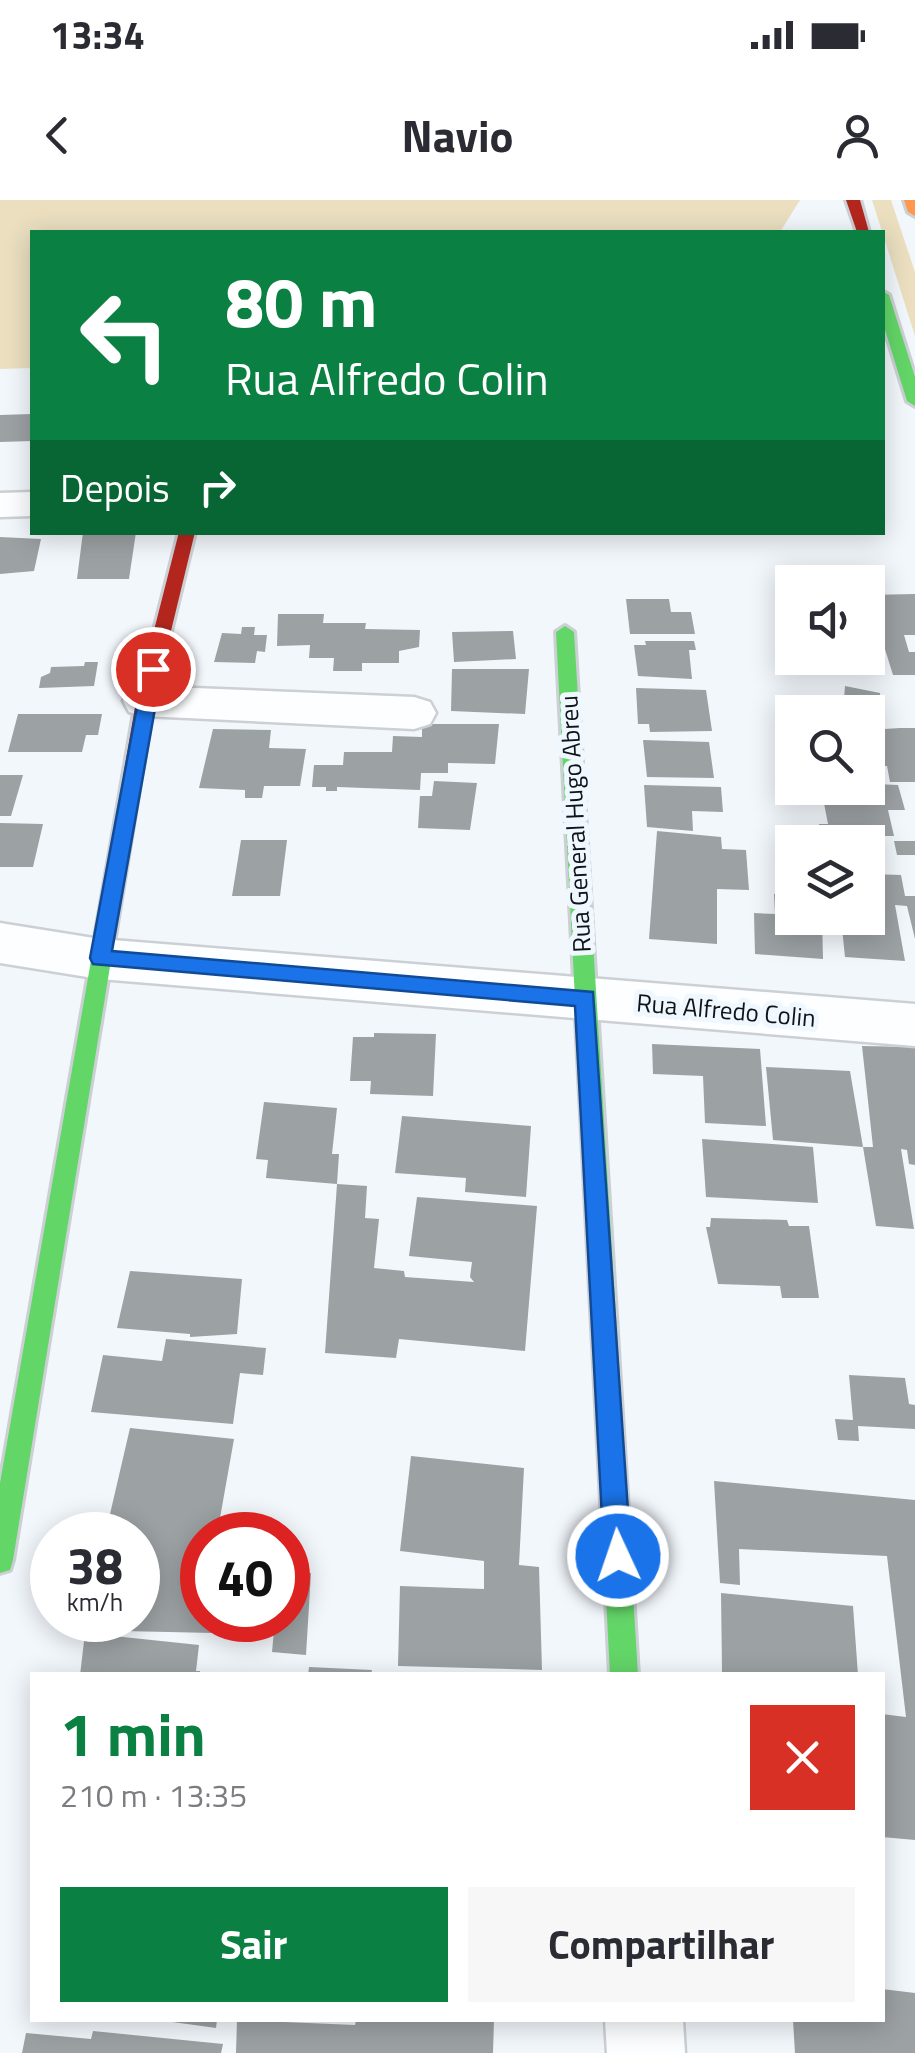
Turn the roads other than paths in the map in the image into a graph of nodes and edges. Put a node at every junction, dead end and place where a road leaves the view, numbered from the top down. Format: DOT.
graph roads {
  1 [pos="853,200"];
  2 [pos="911,200"];
  3 [pos="915,212"];
  4 [pos="862,230"];
  5 [pos="885,305"];
  6 [pos="915,400"];
  7 [pos="30,504"];
  8 [pos="0,505"];
  9 [pos="186,535"];
  10 [pos="564,632"];
  11 [pos="145,701"];
  12 [pos="414,713"];
  13 [pos="0,943"];
  14 [pos="100,958"];
  15 [pos="585,998"];
  16 [pos="915,1025"];
  17 [pos="0,1560"];
  18 [pos="624,1672"];
  19 [pos="644,2022"];
  20 [pos="646,2053"];
  1 -- 4 [label="street"];
  2 -- 3 [label="street"];
  5 -- 6 [label="street"];
  7 -- 8 [label="street"];
  9 -- 11 [label="street"];
  10 -- 15 [label="street, Rua General Hugo Abreu"];
  11 -- 12 [label="street"];
  11 -- 14 [label="street"];
  13 -- 14 [label="street, Rua Alfredo Colin"];
  14 -- 15 [label="street, Rua Alfredo Colin"];
  14 -- 17 [label="street"];
  15 -- 16 [label="street, Rua Alfredo Colin"];
  15 -- 18 [label="street, Rua General Hugo Abreu"];
  19 -- 20 [label="street"];
}
